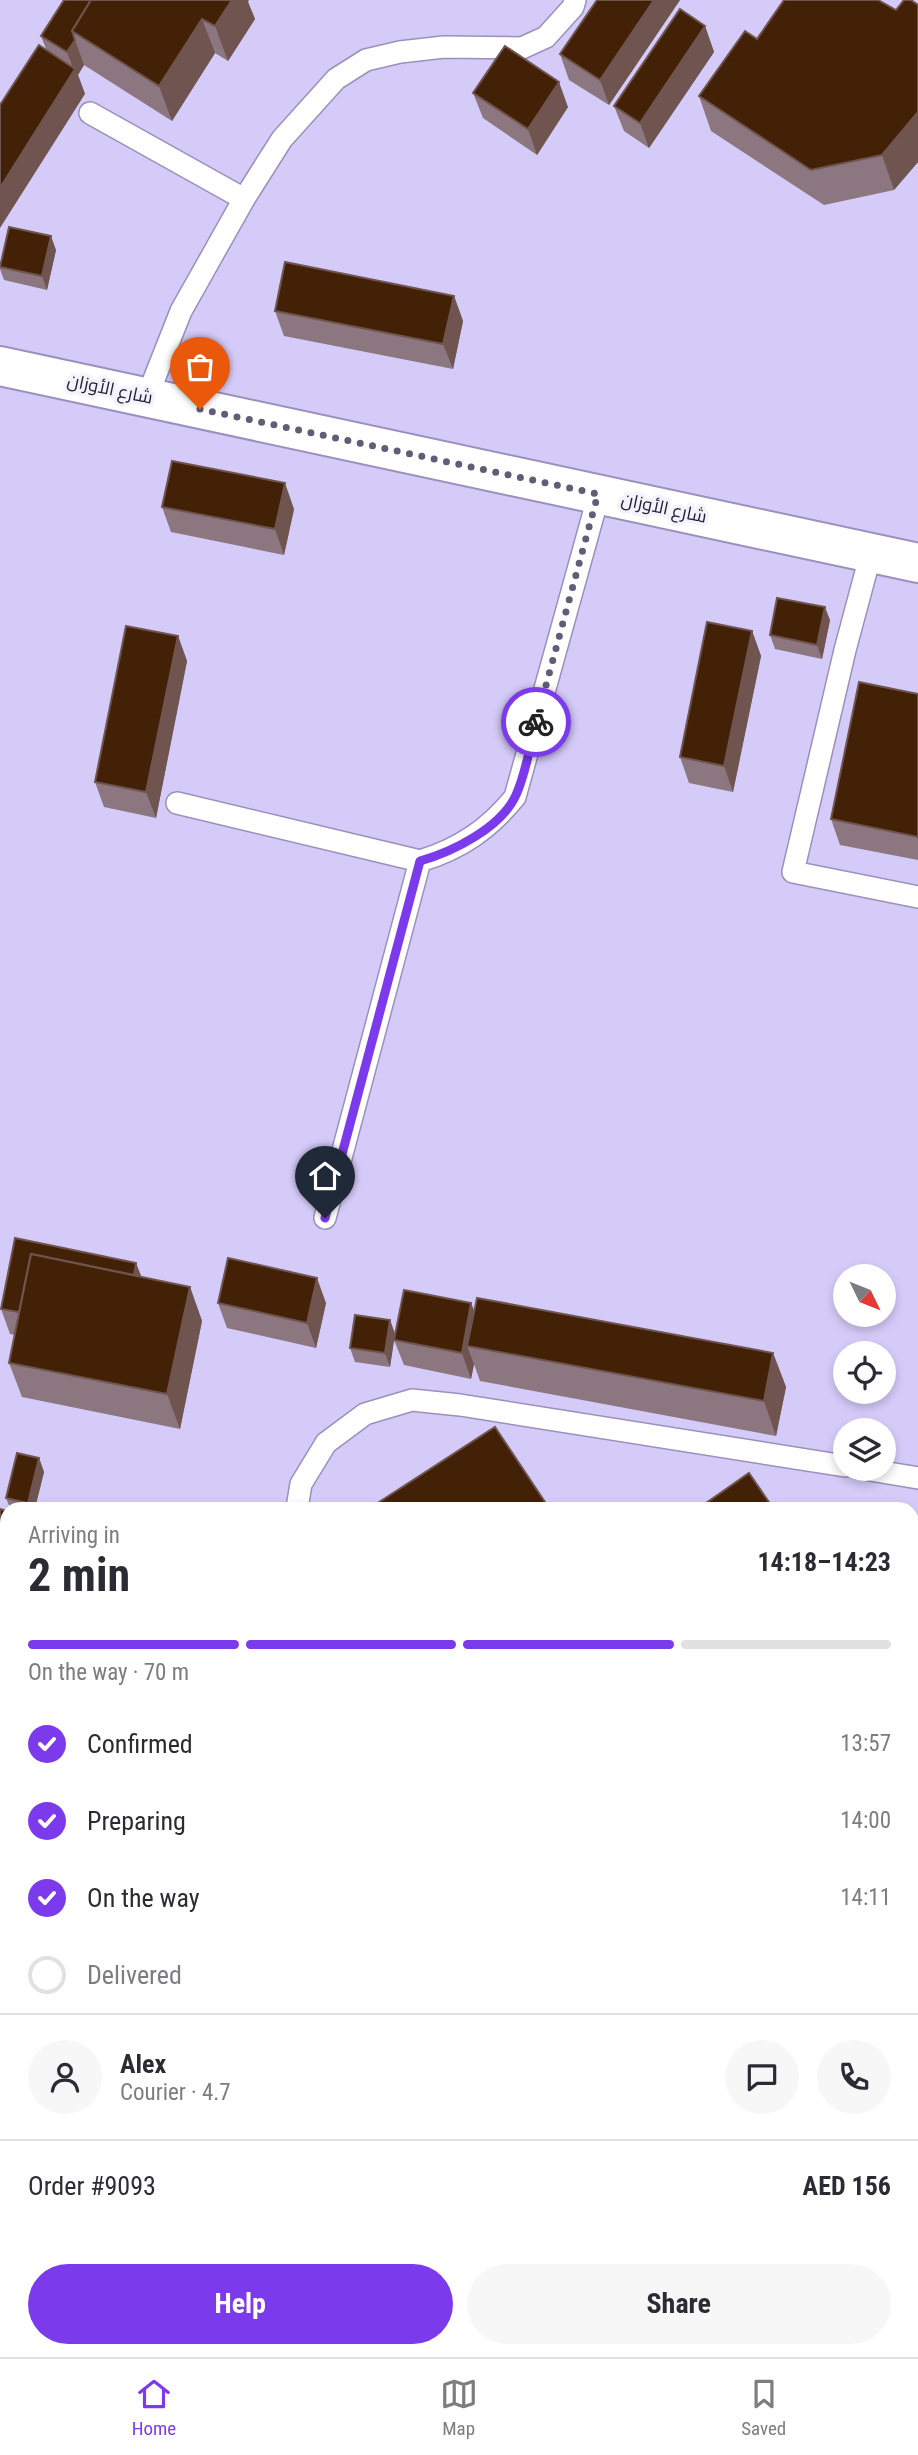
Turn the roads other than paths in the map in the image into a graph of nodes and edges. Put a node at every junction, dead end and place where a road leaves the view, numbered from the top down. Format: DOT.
graph roads {
  1 [pos="575,0"];
  2 [pos="90,113"];
  3 [pos="244,199"];
  4 [pos="0,366"];
  5 [pos="147,397"];
  6 [pos="598,494"];
  7 [pos="871,552"];
  8 [pos="918,563"];
  9 [pos="177,803"];
  10 [pos="420,861"];
  11 [pos="918,897"];
  12 [pos="325,1218"];
  13 [pos="833,1464"];
  14 [pos="896,1474"];
  15 [pos="918,1478"];
  16 [pos="298,1502"];
  1 -- 3 [label="lane"];
  2 -- 3 [label="lane"];
  3 -- 5 [label="lane"];
  4 -- 5 [label="street, شارع الأوزان"];
  5 -- 6 [label="street, شارع الأوزان"];
  6 -- 7 [label="street, شارع الأوزان"];
  6 -- 10 [label="lane"];
  7 -- 8 [label="street, شارع الأوزان"];
  7 -- 11 [label="lane"];
  9 -- 10 [label="lane"];
  10 -- 12 [label="lane"];
  13 -- 16 [label="lane"];
  14 -- 15 [label="lane"];
}
